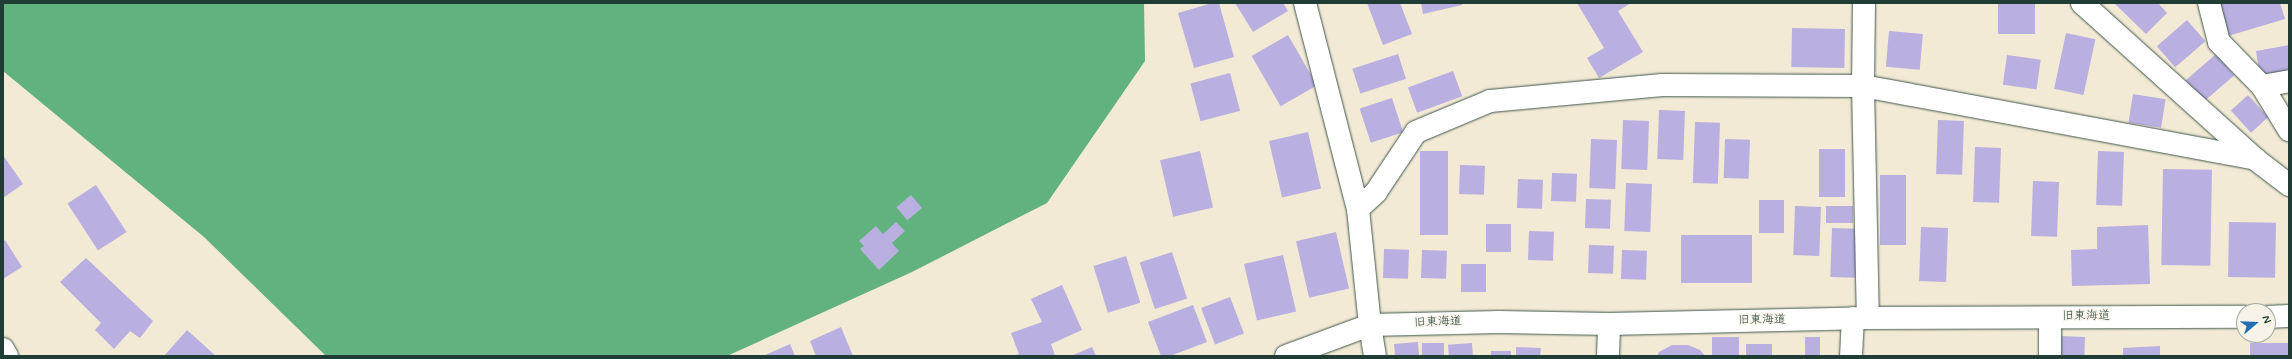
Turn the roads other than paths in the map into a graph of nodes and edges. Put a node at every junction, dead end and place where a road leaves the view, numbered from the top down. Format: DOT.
graph roads {
  1 [pos="1305,3"];
  2 [pos="1864,3"];
  3 [pos="2082,3"];
  4 [pos="2209,3"];
  5 [pos="2289,81"];
  6 [pos="1863,86"];
  7 [pos="2262,86"];
  8 [pos="2289,130"];
  9 [pos="2255,159"];
  10 [pos="2289,185"];
  11 [pos="1358,209"];
  12 [pos="2289,316"];
  13 [pos="2236,317"];
  14 [pos="2276,317"];
  15 [pos="1860,318"];
  16 [pos="2050,318"];
  17 [pos="1609,324"];
  18 [pos="1370,325"];
  19 [pos="3,349"];
  20 [pos="7,356"];
  21 [pos="1286,356"];
  22 [pos="1375,356"];
  23 [pos="1608,356"];
  24 [pos="1851,356"];
  25 [pos="2050,356"];
  1 -- 11 [label="street"];
  2 -- 6 [label="street"];
  3 -- 9 [label="street"];
  4 -- 7 [label="street"];
  5 -- 7 [label="street"];
  6 -- 9 [label="street"];
  6 -- 11 [label="street"];
  6 -- 15 [label="street"];
  7 -- 8 [label="street"];
  9 -- 10 [label="street"];
  11 -- 18 [label="street"];
  12 -- 14 [label="street"];
  13 -- 16 [label="street, 旧東海道"];
  15 -- 16 [label="street, 旧東海道"];
  15 -- 17 [label="street, 旧東海道"];
  15 -- 24 [label="street"];
  16 -- 25 [label="street"];
  17 -- 18 [label="street, 旧東海道"];
  17 -- 23 [label="street"];
  18 -- 21 [label="street, 旧東海道"];
  18 -- 22 [label="street"];
  19 -- 20 [label="street"];
}
